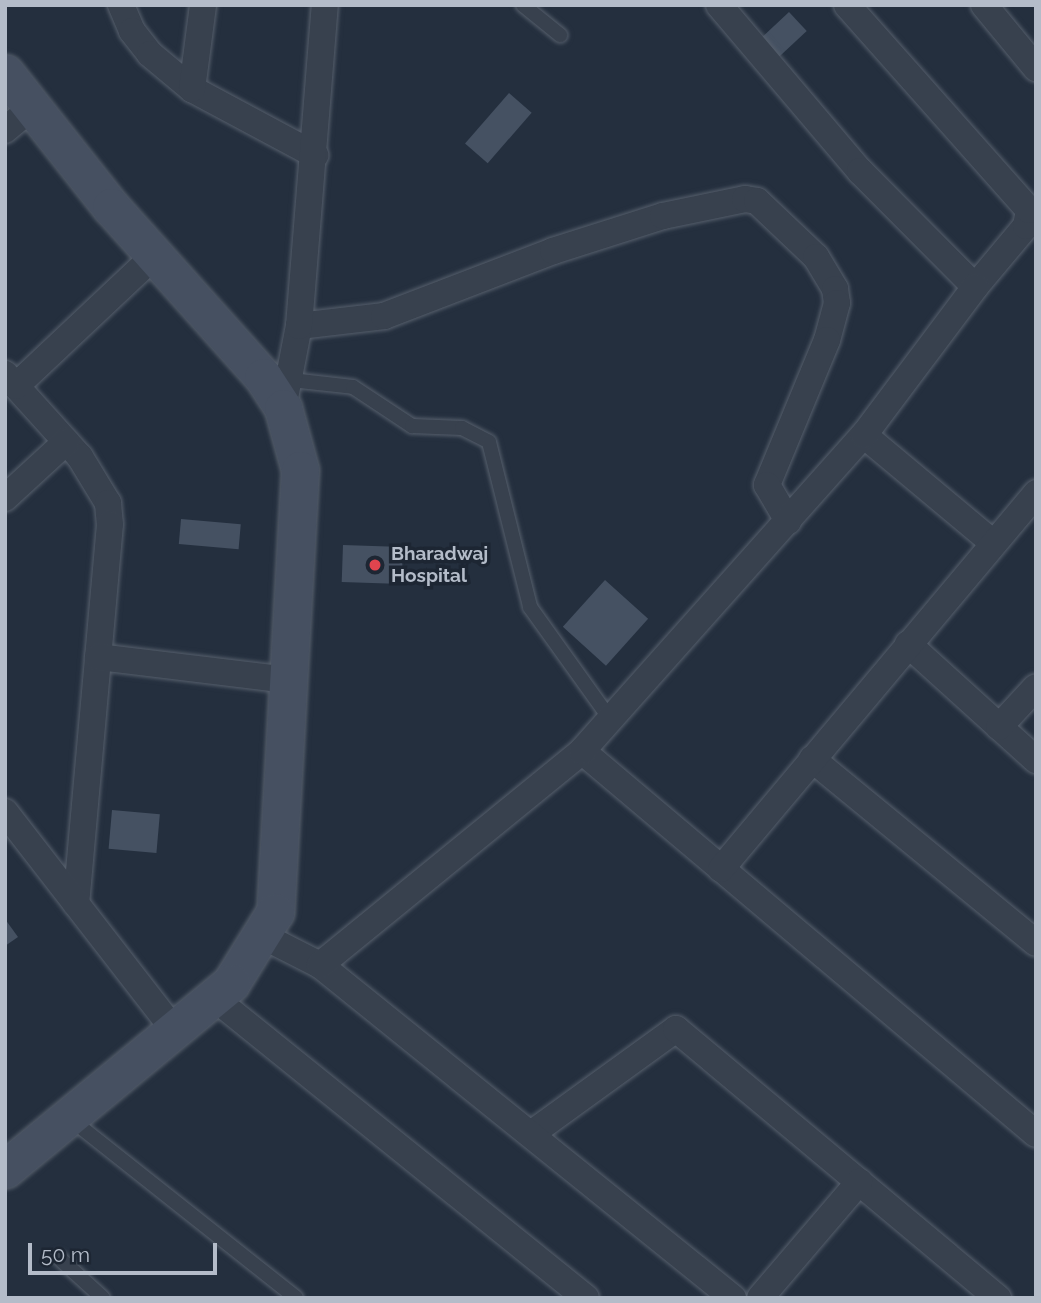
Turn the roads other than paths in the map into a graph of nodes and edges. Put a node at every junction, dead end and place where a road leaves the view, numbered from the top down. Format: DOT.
graph roads {
  1 [pos="121,5"];
  2 [pos="203,5"];
  3 [pos="325,5"];
  4 [pos="523,5"];
  5 [pos="847,5"];
  6 [pos="984,5"];
  7 [pos="723,7"];
  8 [pos="560,35"];
  9 [pos="1036,68"];
  10 [pos="5,73"];
  11 [pos="192,89"];
  12 [pos="18,118"];
  13 [pos="315,155"];
  14 [pos="1032,207"];
  15 [pos="154,256"];
  16 [pos="975,288"];
  17 [pos="299,326"];
  18 [pos="11,380"];
  19 [pos="287,394"];
  20 [pos="864,435"];
  21 [pos="66,442"];
  22 [pos="1036,493"];
  23 [pos="5,498"];
  24 [pos="788,521"];
  25 [pos="993,543"];
  26 [pos="908,644"];
  27 [pos="98,657"];
  28 [pos="288,680"];
  29 [pos="1036,687"];
  30 [pos="611,720"];
  31 [pos="999,727"];
  32 [pos="582,751"];
  33 [pos="812,759"];
  34 [pos="1036,760"];
  35 [pos="5,812"];
  36 [pos="721,869"];
  37 [pos="76,903"];
  38 [pos="261,935"];
  39 [pos="1036,943"];
  40 [pos="320,965"];
  41 [pos="213,997"];
  42 [pos="174,1030"];
  43 [pos="67,1116"];
  44 [pos="531,1134"];
  45 [pos="1036,1134"];
  46 [pos="5,1169"];
  47 [pos="859,1182"];
  48 [pos="59,1258"];
  49 [pos="103,1298"];
  50 [pos="296,1298"];
  51 [pos="586,1298"];
  52 [pos="733,1298"];
  53 [pos="760,1298"];
  54 [pos="998,1298"];
  1 -- 11 [label="street"];
  2 -- 11 [label="street"];
  3 -- 13 [label="street"];
  4 -- 8 [label="lane"];
  5 -- 14 [label="street"];
  6 -- 9 [label="street"];
  7 -- 16 [label="street"];
  10 -- 12 [label="street"];
  11 -- 13 [label="street"];
  12 -- 15 [label="street"];
  13 -- 17 [label="street"];
  14 -- 16 [label="street"];
  15 -- 18 [label="street"];
  15 -- 19 [label="street"];
  16 -- 20 [label="street"];
  17 -- 19 [label="street"];
  17 -- 24 [label="street"];
  18 -- 21 [label="street"];
  19 -- 28 [label="street"];
  19 -- 30 [label="lane"];
  20 -- 24 [label="street"];
  20 -- 25 [label="street"];
  21 -- 23 [label="street"];
  21 -- 27 [label="street"];
  22 -- 25 [label="street"];
  24 -- 30 [label="street"];
  25 -- 26 [label="street"];
  26 -- 31 [label="street"];
  26 -- 33 [label="street"];
  27 -- 28 [label="street"];
  27 -- 37 [label="street"];
  28 -- 38 [label="street"];
  29 -- 31 [label="street"];
  30 -- 32 [label="street"];
  31 -- 34 [label="street"];
  32 -- 36 [label="street"];
  32 -- 40 [label="street"];
  33 -- 36 [label="street"];
  33 -- 39 [label="street"];
  35 -- 37 [label="street"];
  36 -- 45 [label="street"];
  37 -- 42 [label="street"];
  38 -- 40 [label="street"];
  38 -- 41 [label="street"];
  40 -- 44 [label="street"];
  41 -- 42 [label="street"];
  41 -- 51 [label="street"];
  42 -- 43 [label="street"];
  43 -- 46 [label="street"];
  43 -- 50 [label="lane"];
  44 -- 47 [label="street"];
  44 -- 52 [label="street"];
  47 -- 53 [label="street"];
  47 -- 54 [label="street"];
  48 -- 49 [label="lane"];
}
